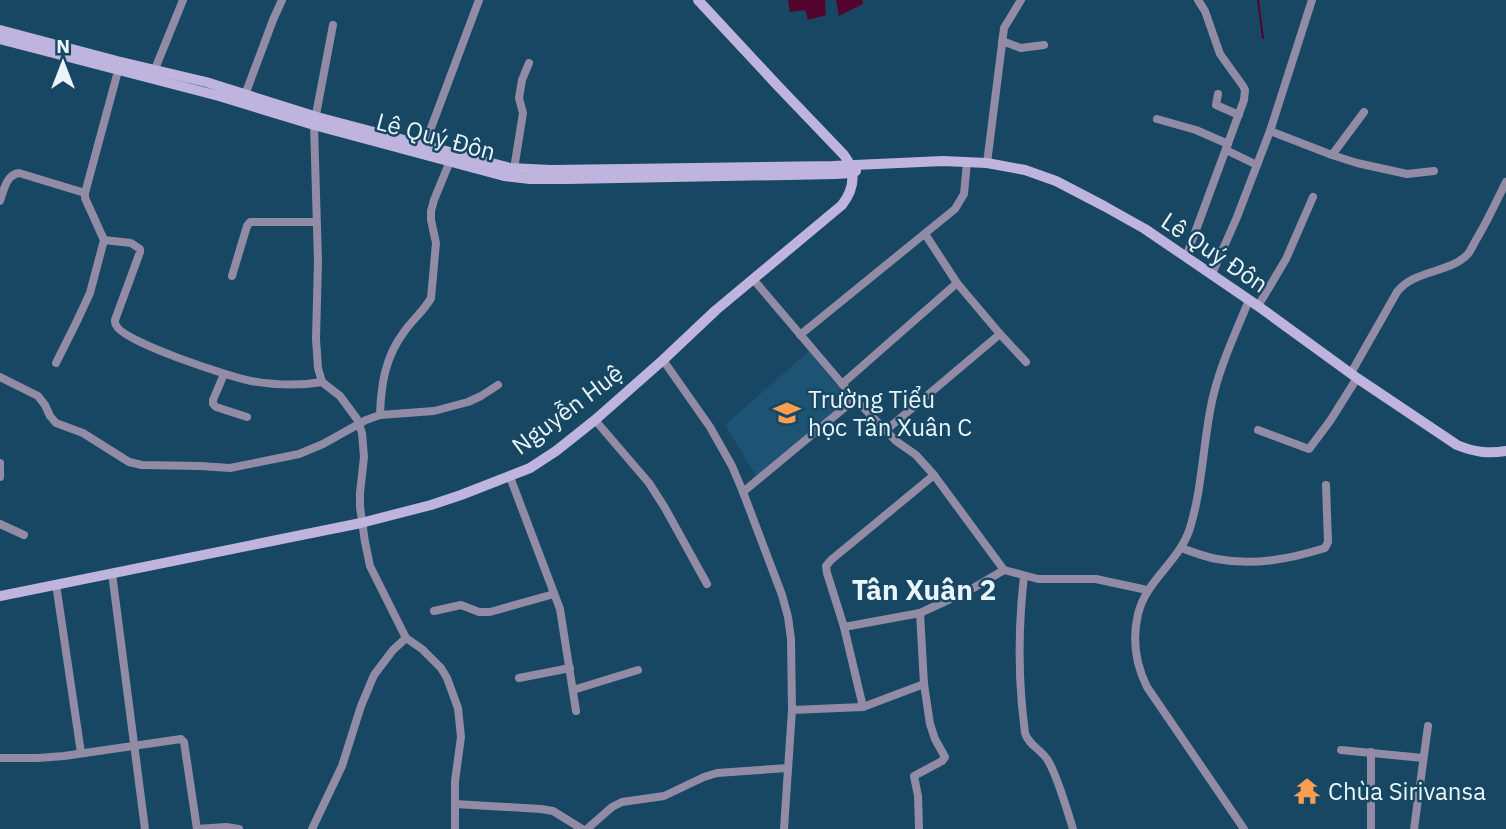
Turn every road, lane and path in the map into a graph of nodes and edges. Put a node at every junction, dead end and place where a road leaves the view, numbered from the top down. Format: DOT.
graph roads {
  1 [pos="183,0"];
  2 [pos="282,0"];
  3 [pos="479,0"];
  4 [pos="698,0"];
  5 [pos="1021,0"];
  6 [pos="1198,0"];
  7 [pos="1312,0"];
  8 [pos="333,25"];
  9 [pos="0,30"];
  10 [pos="0,39"];
  11 [pos="1002,41"];
  12 [pos="1044,44"];
  13 [pos="39,45"];
  14 [pos="529,63"];
  15 [pos="155,69"];
  16 [pos="118,71"];
  17 [pos="245,94"];
  18 [pos="1218,94"];
  19 [pos="1364,112"];
  20 [pos="1239,115"];
  21 [pos="1157,119"];
  22 [pos="315,121"];
  23 [pos="1270,131"];
  24 [pos="425,144"];
  25 [pos="1227,147"];
  26 [pos="1332,155"];
  27 [pos="450,161"];
  28 [pos="967,162"];
  29 [pos="987,163"];
  30 [pos="1257,165"];
  31 [pos="514,169"];
  32 [pos="852,169"];
  33 [pos="1434,171"];
  34 [pos="625,173"];
  35 [pos="1506,182"];
  36 [pos="85,193"];
  37 [pos="1313,197"];
  38 [pos="0,201"];
  39 [pos="316,222"];
  40 [pos="925,234"];
  41 [pos="104,240"];
  42 [pos="1186,257"];
  43 [pos="1212,274"];
  44 [pos="232,276"];
  45 [pos="753,279"];
  46 [pos="957,284"];
  47 [pos="1253,303"];
  48 [pos="1000,334"];
  49 [pos="800,335"];
  50 [pos="663,360"];
  51 [pos="1026,362"];
  52 [pos="56,363"];
  53 [pos="224,374"];
  54 [pos="1354,375"];
  55 [pos="0,377"];
  56 [pos="322,382"];
  57 [pos="842,384"];
  58 [pos="498,385"];
  59 [pos="855,399"];
  60 [pos="380,415"];
  61 [pos="247,417"];
  62 [pos="595,420"];
  63 [pos="359,424"];
  64 [pos="1258,430"];
  65 [pos="885,431"];
  66 [pos="1506,451"];
  67 [pos="0,463"];
  68 [pos="934,475"];
  69 [pos="0,477"];
  70 [pos="510,477"];
  71 [pos="1326,485"];
  72 [pos="743,492"];
  73 [pos="361,523"];
  74 [pos="0,524"];
  75 [pos="24,535"];
  76 [pos="1181,548"];
  77 [pos="1004,570"];
  78 [pos="112,573"];
  79 [pos="1024,576"];
  80 [pos="56,584"];
  81 [pos="707,584"];
  82 [pos="1147,590"];
  83 [pos="554,594"];
  84 [pos="0,596"];
  85 [pos="434,611"];
  86 [pos="920,613"];
  87 [pos="844,627"];
  88 [pos="406,638"];
  89 [pos="570,668"];
  90 [pos="638,670"];
  91 [pos="519,678"];
  92 [pos="924,684"];
  93 [pos="573,690"];
  94 [pos="863,707"];
  95 [pos="792,710"];
  96 [pos="576,711"];
  97 [pos="1428,726"];
  98 [pos="134,746"];
  99 [pos="1341,750"];
  100 [pos="1371,752"];
  101 [pos="81,753"];
  102 [pos="0,758"];
  103 [pos="1423,758"];
  104 [pos="788,768"];
  105 [pos="455,804"];
  106 [pos="145,829"];
  107 [pos="239,829"];
  108 [pos="312,829"];
  109 [pos="455,829"];
  110 [pos="585,829"];
  111 [pos="784,829"];
  112 [pos="919,829"];
  113 [pos="1073,829"];
  114 [pos="1244,829"];
  115 [pos="1371,829"];
  116 [pos="1414,829"];
  1 -- 15 [label="street"];
  2 -- 17 [label="street"];
  3 -- 24 [label="street"];
  4 -- 32 [label="main road"];
  5 -- 11 [label="street"];
  6 -- 20 [label="street"];
  7 -- 23 [label="street"];
  8 -- 22 [label="street"];
  9 -- 13 [label="main road, Lê Quý Đôn"];
  10 -- 13 [label="main road, Lê Quý Đôn"];
  11 -- 12 [label="street"];
  11 -- 29 [label="street"];
  13 -- 15 [label="main road, Lê Quý Đôn"];
  13 -- 16 [label="main road, Lê Quý Đôn"];
  14 -- 31 [label="street"];
  15 -- 17 [label="main road, Lê Quý Đôn"];
  16 -- 22 [label="main road, Lê Quý Đôn"];
  16 -- 36 [label="street"];
  17 -- 22 [label="main road, Lê Quý Đôn"];
  18 -- 20 [label="street"];
  19 -- 26 [label="street"];
  20 -- 25 [label="street"];
  21 -- 25 [label="street"];
  22 -- 24 [label="main road, Lê Quý Đôn"];
  22 -- 27 [label="main road, Lê Quý Đôn"];
  22 -- 39 [label="street"];
  23 -- 26 [label="street"];
  23 -- 30 [label="street"];
  24 -- 31 [label="main road, Lê Quý Đôn"];
  25 -- 30 [label="street"];
  25 -- 42 [label="street"];
  26 -- 33 [label="street"];
  27 -- 34 [label="main road, Lê Quý Đôn"];
  27 -- 60 [label="street"];
  28 -- 29 [label="main road, Lê Quý Đôn"];
  28 -- 32 [label="main road, Lê Quý Đôn"];
  28 -- 40 [label="street"];
  29 -- 42 [label="main road, Lê Quý Đôn"];
  30 -- 43 [label="street"];
  31 -- 34 [label="main road, Lê Quý Đôn"];
  32 -- 34 [label="main road, Lê Quý Đôn"];
  32 -- 45 [label="main road, Nguyễn Huệ"];
  35 -- 54 [label="street"];
  36 -- 38 [label="street"];
  36 -- 41 [label="street"];
  37 -- 47 [label="street"];
  39 -- 44 [label="street"];
  39 -- 56 [label="street"];
  40 -- 46 [label="street"];
  40 -- 49 [label="street"];
  41 -- 52 [label="street"];
  41 -- 53 [label="street"];
  42 -- 43 [label="main road, Lê Quý Đôn"];
  43 -- 47 [label="main road, Lê Quý Đôn"];
  45 -- 49 [label="street"];
  45 -- 50 [label="main road, Nguyễn Huệ"];
  46 -- 48 [label="street"];
  46 -- 57 [label="street"];
  47 -- 54 [label="main road, Lê Quý Đôn"];
  47 -- 76 [label="street"];
  48 -- 51 [label="street"];
  48 -- 65 [label="street"];
  49 -- 57 [label="street"];
  50 -- 62 [label="main road, Nguyễn Huệ"];
  50 -- 72 [label="street"];
  53 -- 56 [label="street"];
  53 -- 61 [label="street"];
  54 -- 64 [label="street"];
  54 -- 66 [label="main road, Lê Quý Đôn"];
  55 -- 63 [label="street"];
  56 -- 63 [label="street"];
  57 -- 59 [label="street"];
  58 -- 60 [label="street"];
  59 -- 65 [label="street"];
  59 -- 72 [label="street"];
  60 -- 63 [label="street"];
  62 -- 70 [label="main road, Nguyễn Huệ"];
  62 -- 81 [label="street"];
  63 -- 73 [label="street"];
  65 -- 68 [label="street"];
  67 -- 69 [label="street"];
  68 -- 77 [label="street"];
  68 -- 87 [label="street"];
  70 -- 73 [label="main road, Nguyễn Huệ"];
  70 -- 83 [label="street"];
  71 -- 76 [label="street"];
  72 -- 95 [label="street"];
  73 -- 78 [label="main road, Nguyễn Huệ"];
  73 -- 88 [label="street"];
  74 -- 75 [label="street"];
  76 -- 82 [label="street"];
  77 -- 79 [label="street"];
  77 -- 86 [label="street"];
  78 -- 80 [label="main road, Nguyễn Huệ"];
  78 -- 98 [label="street"];
  79 -- 82 [label="street"];
  79 -- 113 [label="street"];
  80 -- 84 [label="main road, Nguyễn Huệ"];
  80 -- 101 [label="street"];
  82 -- 114 [label="street"];
  83 -- 85 [label="street"];
  83 -- 89 [label="street"];
  86 -- 87 [label="street"];
  86 -- 92 [label="street"];
  87 -- 94 [label="street"];
  88 -- 105 [label="street"];
  88 -- 108 [label="street"];
  89 -- 91 [label="street"];
  89 -- 93 [label="street"];
  90 -- 93 [label="street"];
  92 -- 94 [label="street"];
  92 -- 112 [label="street"];
  93 -- 96 [label="street"];
  94 -- 95 [label="street"];
  95 -- 104 [label="street"];
  97 -- 103 [label="street"];
  98 -- 101 [label="street"];
  98 -- 106 [label="street"];
  98 -- 107 [label="street"];
  99 -- 100 [label="street"];
  100 -- 103 [label="street"];
  100 -- 115 [label="street"];
  101 -- 102 [label="street"];
  103 -- 116 [label="street"];
  104 -- 110 [label="street"];
  104 -- 111 [label="street"];
  105 -- 109 [label="street"];
  105 -- 110 [label="street"];
}
